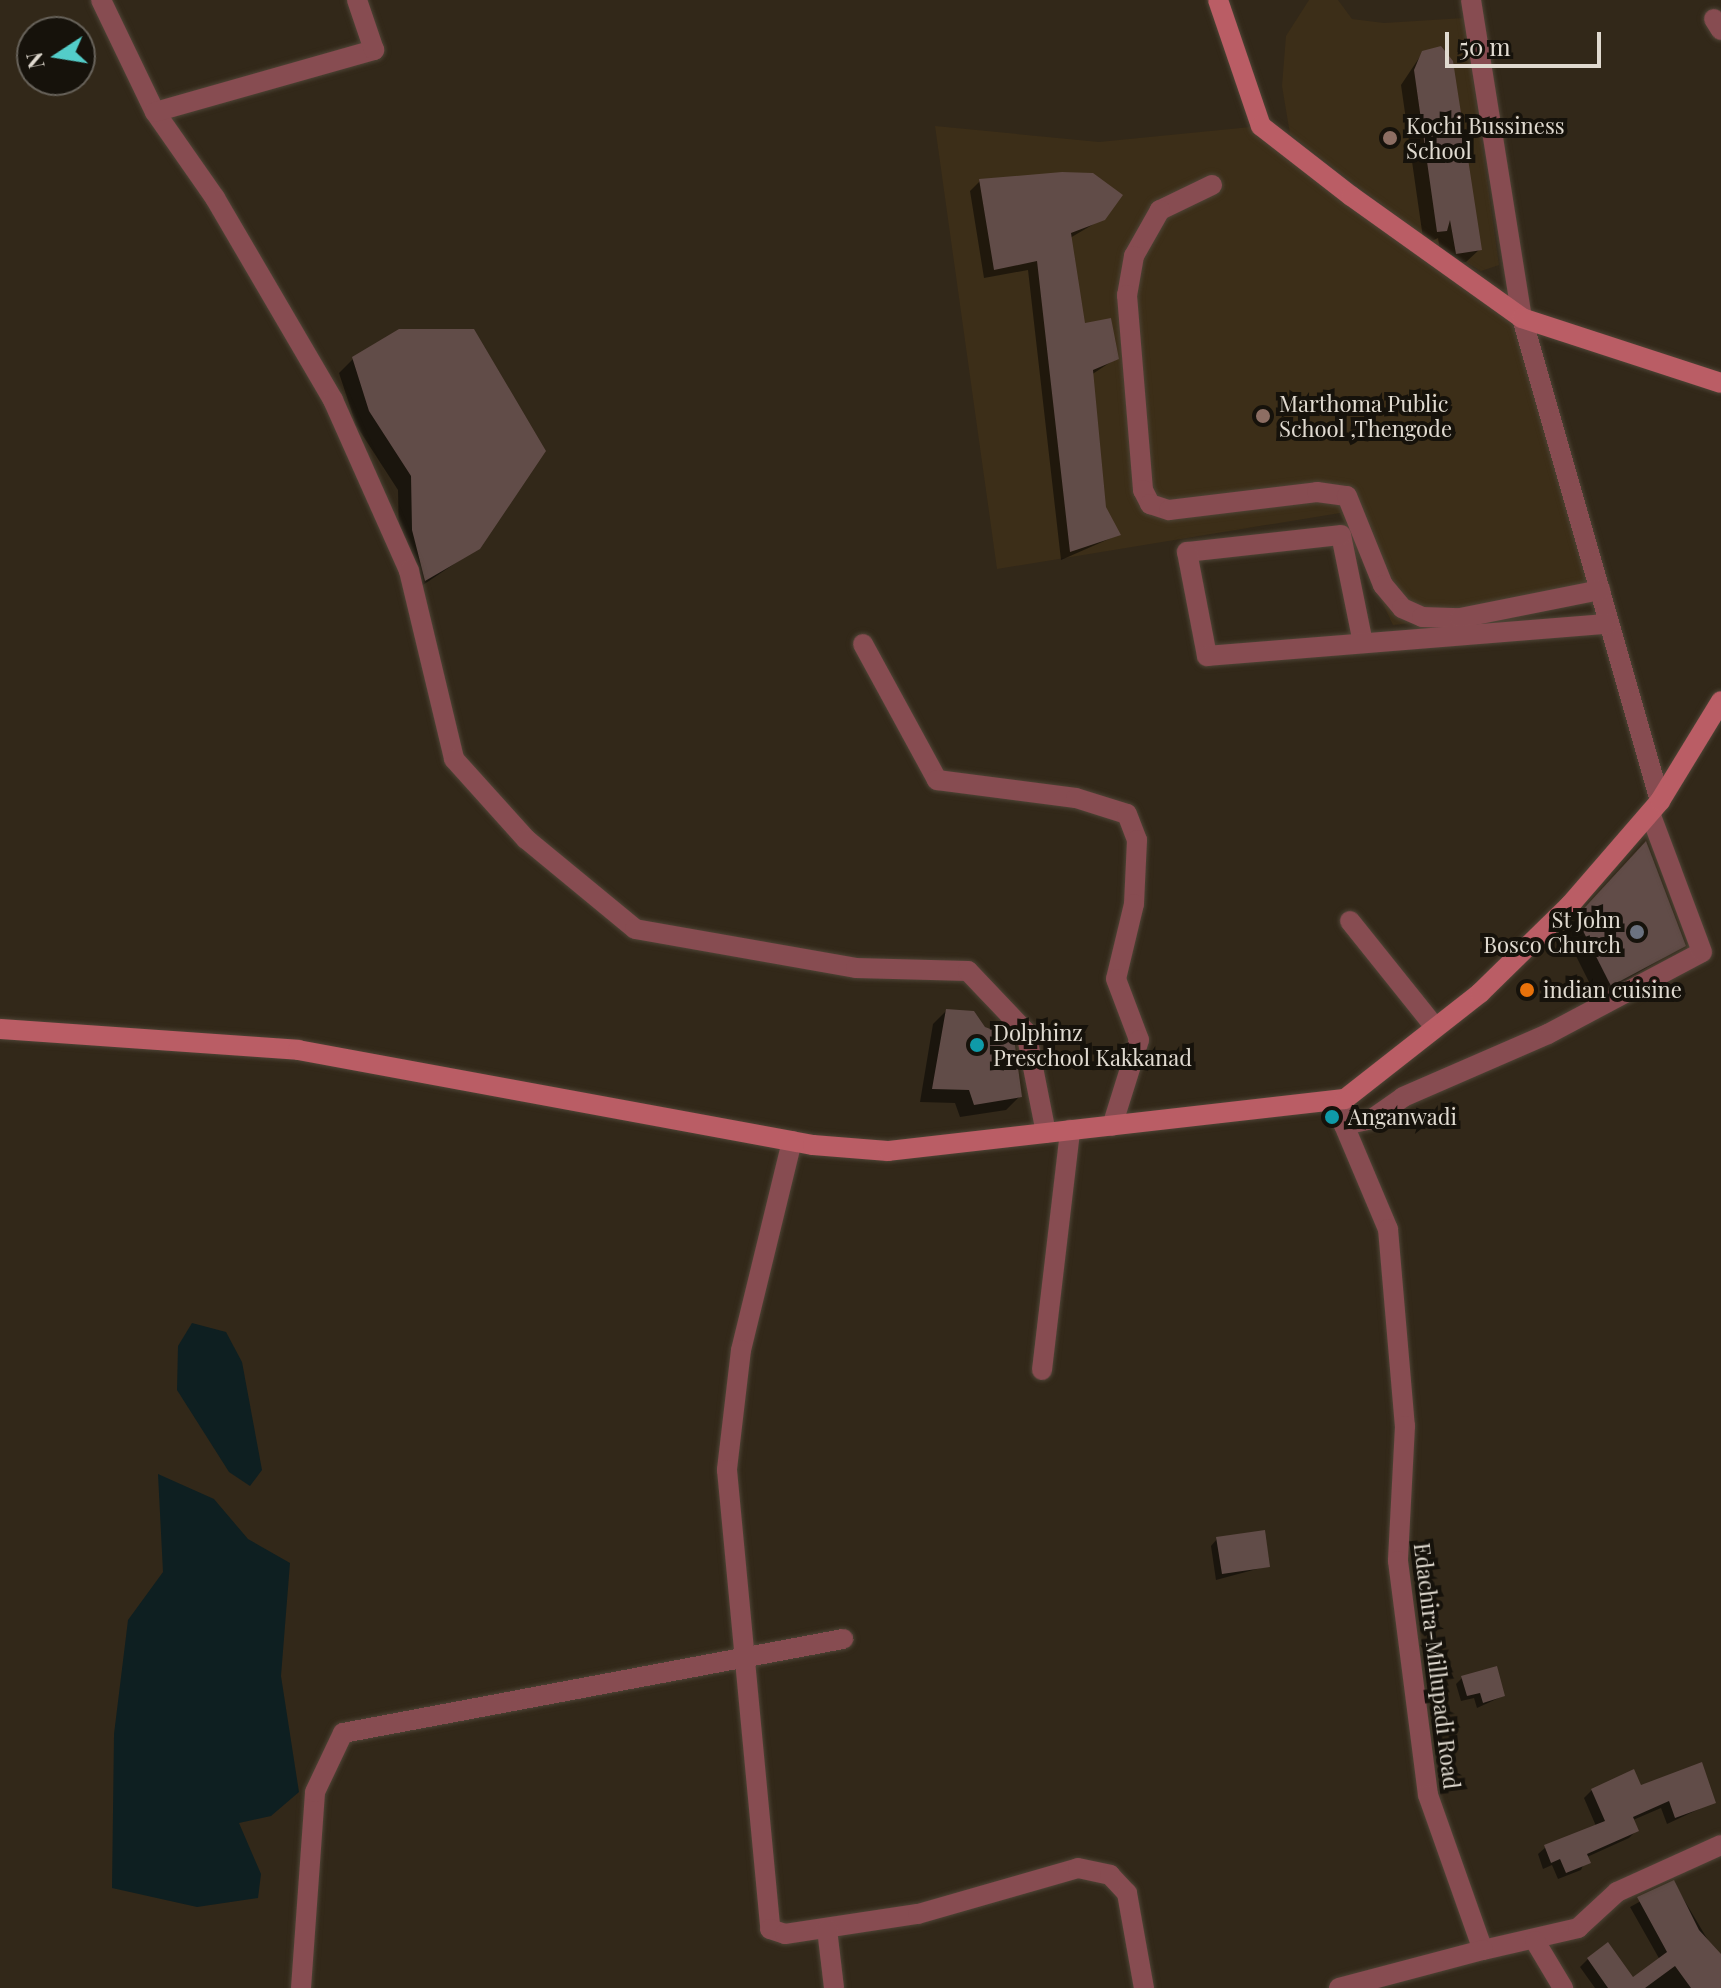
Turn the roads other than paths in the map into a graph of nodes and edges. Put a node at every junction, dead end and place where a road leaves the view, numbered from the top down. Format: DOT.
graph roads {
  1 [pos="101,0"];
  2 [pos="357,0"];
  3 [pos="1218,0"];
  4 [pos="1471,0"];
  5 [pos="155,112"];
  6 [pos="1212,185"];
  7 [pos="1522,318"];
  8 [pos="1721,383"];
  9 [pos="1600,590"];
  10 [pos="1609,624"];
  11 [pos="1363,643"];
  12 [pos="863,644"];
  13 [pos="1721,701"];
  14 [pos="1655,807"];
  15 [pos="1350,921"];
  16 [pos="1435,1027"];
  17 [pos="0,1029"];
  18 [pos="1345,1099"];
  19 [pos="1344,1125"];
  20 [pos="1112,1126"];
  21 [pos="1070,1130"];
  22 [pos="1046,1133"];
  23 [pos="792,1141"];
  24 [pos="1042,1370"];
  25 [pos="843,1639"];
  26 [pos="743,1661"];
  27 [pos="1721,1845"];
  28 [pos="827,1929"];
  29 [pos="1535,1941"];
  30 [pos="1483,1950"];
  31 [pos="301,1988"];
  32 [pos="834,1988"];
  33 [pos="1144,1988"];
  34 [pos="1339,1988"];
  35 [pos="1563,1988"];
  1 -- 5 [label="street"];
  2 -- 5 [label="street"];
  3 -- 7 [label="main road"];
  4 -- 7 [label="street"];
  5 -- 22 [label="street"];
  6 -- 9 [label="street"];
  7 -- 8 [label="main road"];
  7 -- 9 [label="street"];
  9 -- 10 [label="street"];
  10 -- 11 [label="street"];
  10 -- 14 [label="street"];
  11 -- 11 [label="street"];
  12 -- 20 [label="street"];
  13 -- 14 [label="main road"];
  14 -- 16 [label="main road"];
  14 -- 19 [label="street"];
  15 -- 16 [label="street"];
  16 -- 18 [label="main road"];
  17 -- 23 [label="main road"];
  18 -- 19 [label="street"];
  18 -- 20 [label="main road"];
  19 -- 30 [label="street, Edachira-Millupadi Road"];
  20 -- 21 [label="main road"];
  21 -- 22 [label="main road"];
  21 -- 24 [label="street"];
  22 -- 23 [label="main road"];
  23 -- 26 [label="street"];
  25 -- 26 [label="street"];
  26 -- 28 [label="street"];
  26 -- 31 [label="street"];
  27 -- 29 [label="street"];
  28 -- 32 [label="street"];
  28 -- 33 [label="street"];
  29 -- 30 [label="street"];
  29 -- 35 [label="street"];
  30 -- 34 [label="street"];
}
